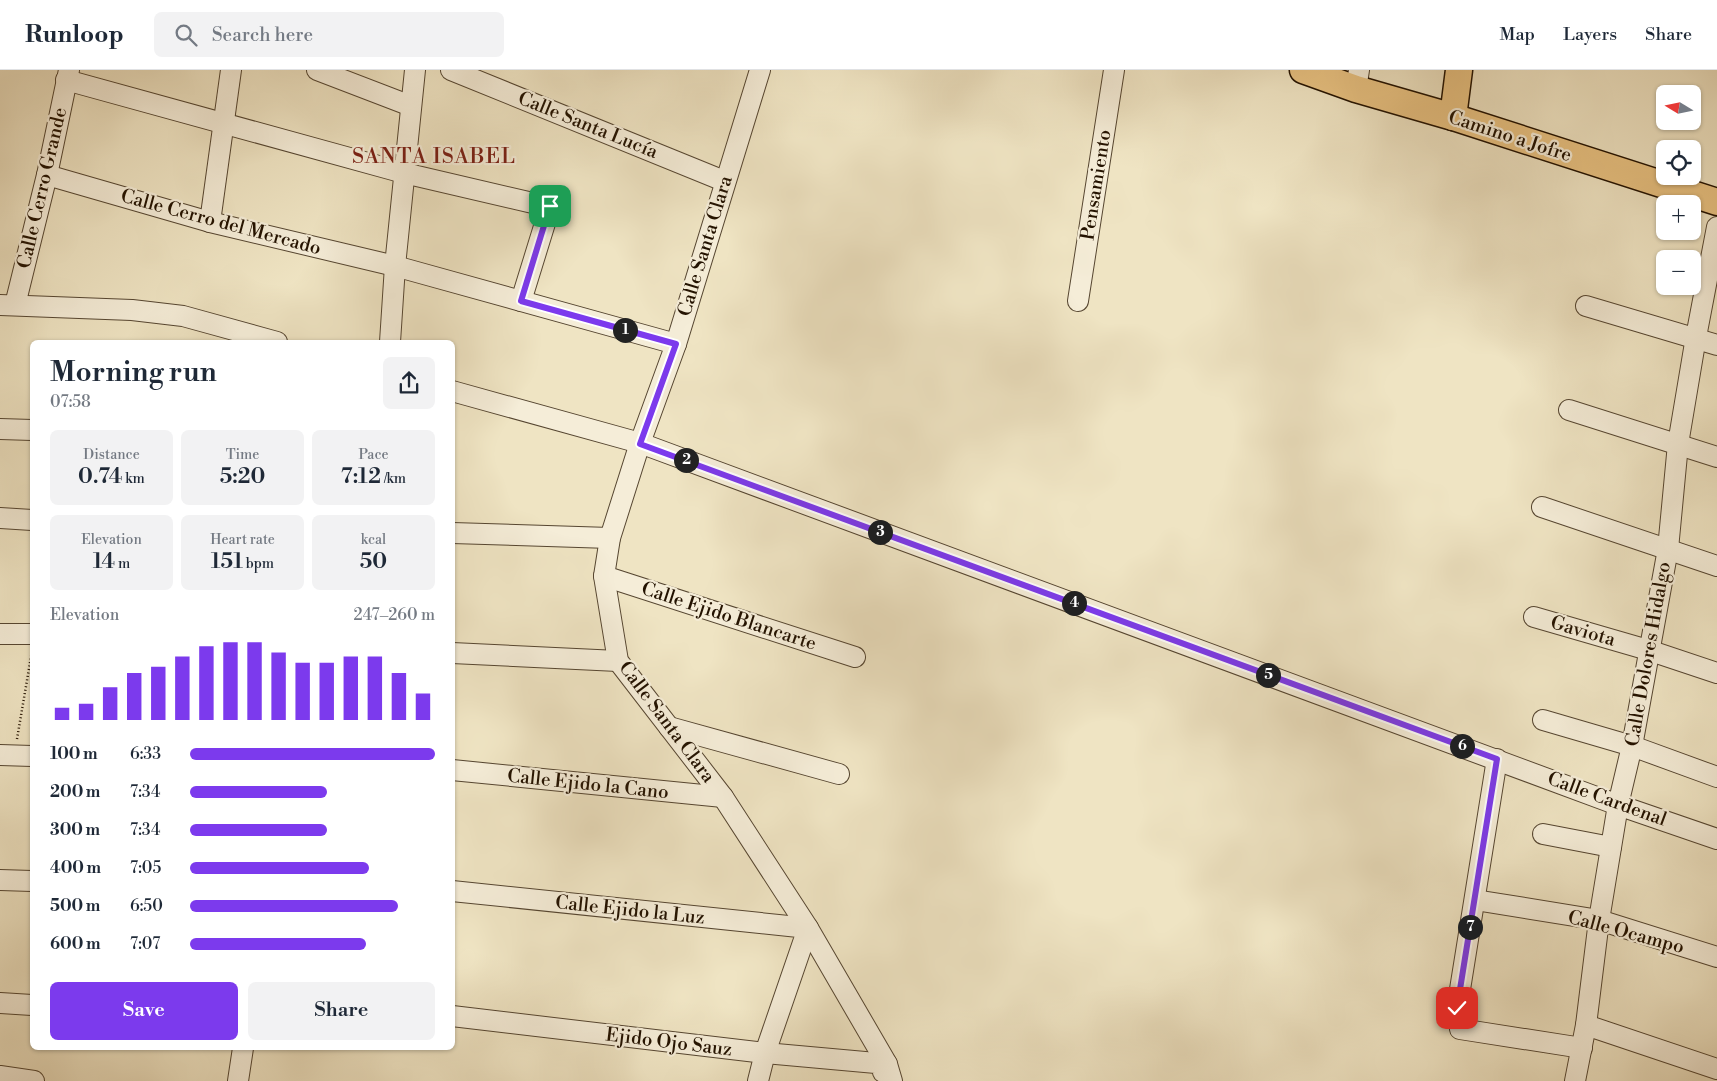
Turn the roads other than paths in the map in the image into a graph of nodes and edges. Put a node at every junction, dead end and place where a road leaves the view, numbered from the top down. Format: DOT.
graph roads {
  1 [pos="232,70"];
  2 [pos="317,70"];
  3 [pos="415,70"];
  4 [pos="451,70"];
  5 [pos="760,70"];
  6 [pos="1114,70"];
  7 [pos="1303,70"];
  8 [pos="1459,70"];
  9 [pos="68,75"];
  10 [pos="1358,80"];
  11 [pos="411,106"];
  12 [pos="1453,117"];
  13 [pos="224,124"];
  14 [pos="404,173"];
  15 [pos="47,175"];
  16 [pos="724,181"];
  17 [pos="1717,202"];
  18 [pos="210,222"];
  19 [pos="1717,227"];
  20 [pos="395,266"];
  21 [pos="521,301"];
  22 [pos="1078,301"];
  23 [pos="8,305"];
  24 [pos="1586,306"];
  25 [pos="1696,337"];
  26 [pos="270,340"];
  27 [pos="390,340"];
  28 [pos="676,344"];
  29 [pos="1717,345"];
  30 [pos="455,392"];
  31 [pos="1568,410"];
  32 [pos="0,429"];
  33 [pos="30,430"];
  34 [pos="640,444"];
  35 [pos="1678,444"];
  36 [pos="1717,458"];
  37 [pos="1542,507"];
  38 [pos="0,518"];
  39 [pos="30,520"];
  40 [pos="455,533"];
  41 [pos="610,538"];
  42 [pos="1668,549"];
  43 [pos="1717,566"];
  44 [pos="604,576"];
  45 [pos="1534,617"];
  46 [pos="0,634"];
  47 [pos="30,634"];
  48 [pos="1648,650"];
  49 [pos="455,653"];
  50 [pos="856,656"];
  51 [pos="618,661"];
  52 [pos="1717,673"];
  53 [pos="1543,720"];
  54 [pos="669,727"];
  55 [pos="1632,746"];
  56 [pos="1497,759"];
  57 [pos="455,770"];
  58 [pos="840,774"];
  59 [pos="1717,777"];
  60 [pos="723,797"];
  61 [pos="1618,805"];
  62 [pos="1543,834"];
  63 [pos="1717,839"];
  64 [pos="1611,847"];
  65 [pos="0,880"];
  66 [pos="30,882"];
  67 [pos="455,892"];
  68 [pos="1475,900"];
  69 [pos="1599,920"];
  70 [pos="808,928"];
  71 [pos="1717,957"];
  72 [pos="0,1003"];
  73 [pos="30,1005"];
  74 [pos="455,1016"];
  75 [pos="1586,1025"];
  76 [pos="1582,1048"];
  77 [pos="243,1050"];
  78 [pos="765,1053"];
  79 [pos="1717,1069"];
  80 [pos="886,1075"];
  81 [pos="0,1076"];
  82 [pos="34,1081"];
  83 [pos="238,1081"];
  84 [pos="758,1081"];
  85 [pos="1575,1081"];
  1 -- 13 [label="street"];
  2 -- 11 [label="street"];
  3 -- 11 [label="street"];
  4 -- 16 [label="street, Calle Santa Lucía"];
  5 -- 16 [label="street, Calle Santa Clara"];
  6 -- 22 [label="street, Pensamiento"];
  7 -- 10 [label="main road, Camino a Jofre"];
  8 -- 12 [label="main road"];
  9 -- 13 [label="street"];
  9 -- 15 [label="street, Calle Cerro Grande"];
  10 -- 12 [label="main road, Camino a Jofre"];
  11 -- 14 [label="street"];
  12 -- 17 [label="main road, Camino a Jofre"];
  13 -- 14 [label="street"];
  13 -- 18 [label="street"];
  14 -- 20 [label="street"];
  14 -- 21 [label="street"];
  15 -- 18 [label="street, Calle Cerro del Mercado"];
  15 -- 23 [label="street, Calle Cerro Grande"];
  16 -- 28 [label="street, Calle Santa Clara"];
  18 -- 20 [label="street, Calle Cerro del Mercado"];
  19 -- 25 [label="street, Calle Dolores Hidalgo"];
  20 -- 21 [label="street, Calle Cerro del Mercado"];
  20 -- 27 [label="street"];
  21 -- 28 [label="street, Calle Cerro del Mercado"];
  23 -- 26 [label="street"];
  24 -- 25 [label="street"];
  25 -- 29 [label="street"];
  25 -- 35 [label="street, Calle Dolores Hidalgo"];
  28 -- 34 [label="street, Calle Santa Clara"];
  30 -- 34 [label="street, Calle Cardenal"];
  31 -- 35 [label="street"];
  32 -- 33 [label="street"];
  34 -- 41 [label="street, Calle Santa Clara"];
  34 -- 56 [label="street, Calle Cardenal"];
  35 -- 36 [label="street"];
  35 -- 42 [label="street, Calle Dolores Hidalgo"];
  37 -- 42 [label="street"];
  38 -- 39 [label="street"];
  40 -- 41 [label="street"];
  41 -- 44 [label="street, Calle Santa Clara"];
  42 -- 43 [label="street"];
  42 -- 48 [label="street, Calle Dolores Hidalgo"];
  44 -- 50 [label="street, Calle Ejido Blancarte"];
  44 -- 51 [label="street, Calle Santa Clara"];
  45 -- 48 [label="street, Gaviota"];
  46 -- 47 [label="street"];
  48 -- 52 [label="street, Gaviota"];
  48 -- 55 [label="street, Calle Dolores Hidalgo"];
  49 -- 51 [label="street"];
  51 -- 54 [label="street, Calle Santa Clara"];
  53 -- 55 [label="street"];
  54 -- 58 [label="street"];
  54 -- 60 [label="street, Calle Santa Clara"];
  55 -- 59 [label="street"];
  55 -- 61 [label="street, Calle Dolores Hidalgo"];
  56 -- 61 [label="street, Calle Cardenal"];
  56 -- 68 [label="street"];
  57 -- 60 [label="street, Calle Ejido la Cano"];
  60 -- 70 [label="street, Calle Santa Clara"];
  61 -- 63 [label="street, Calle Cardenal"];
  61 -- 64 [label="street, Calle Dolores Hidalgo"];
  62 -- 64 [label="street"];
  64 -- 69 [label="street, Calle Dolores Hidalgo"];
  65 -- 66 [label="street"];
  67 -- 70 [label="street, Calle Ejido la Luz"];
  68 -- 69 [label="street, Calle Ocampo"];
  68 -- 76 [label="street"];
  69 -- 71 [label="street, Calle Ocampo"];
  69 -- 75 [label="street, Calle Dolores Hidalgo"];
  70 -- 78 [label="street"];
  70 -- 80 [label="street, Calle Santa Clara"];
  72 -- 73 [label="street"];
  74 -- 78 [label="street, Ejido Ojo Sauz"];
  75 -- 76 [label="street, Calle Dolores Hidalgo"];
  75 -- 79 [label="street"];
  76 -- 85 [label="street, Calle Dolores Hidalgo"];
  77 -- 83 [label="street"];
  78 -- 80 [label="street, Ejido Ojo Sauz"];
  78 -- 84 [label="street"];
  81 -- 82 [label="street"];
}
